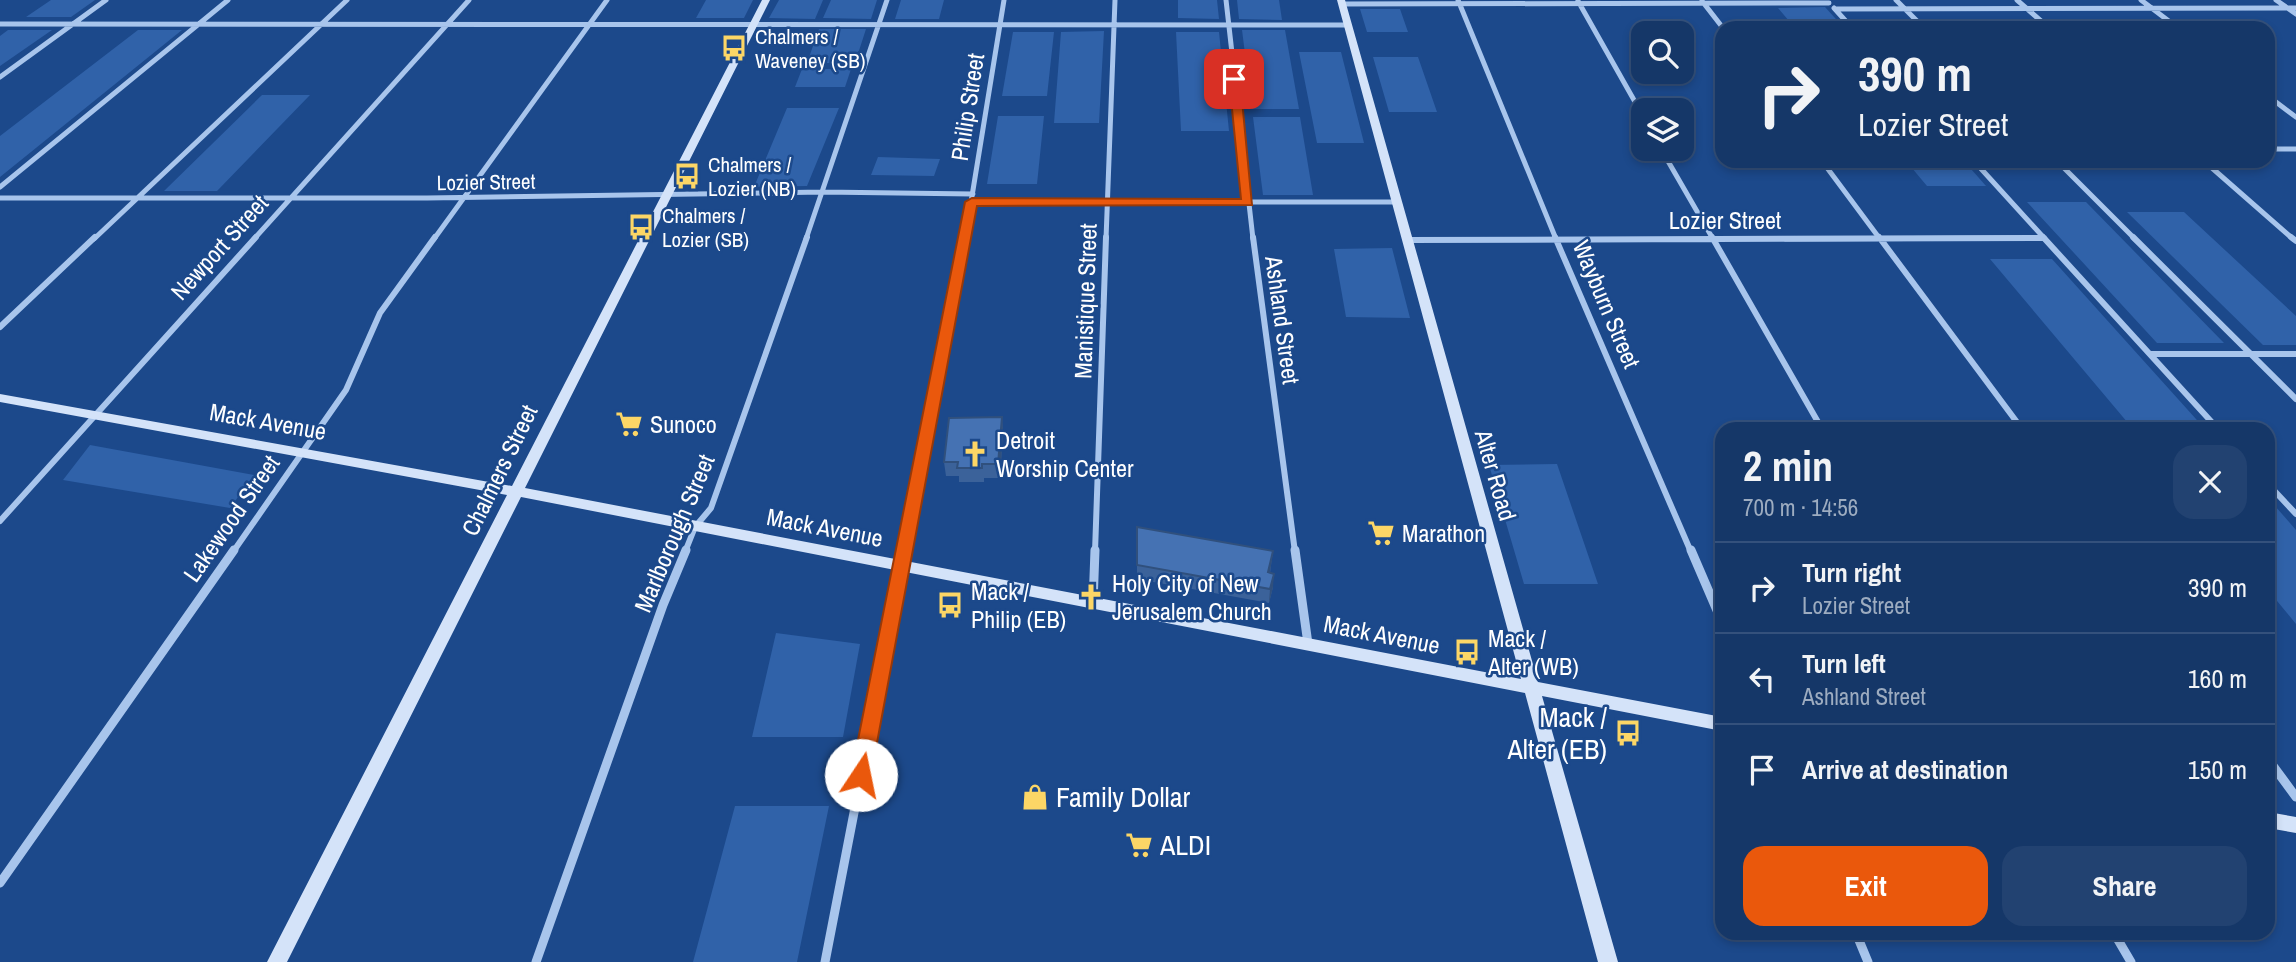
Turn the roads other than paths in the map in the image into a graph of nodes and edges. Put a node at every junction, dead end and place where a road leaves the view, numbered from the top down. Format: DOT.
graph roads {
  1 [pos="106,0"];
  2 [pos="228,0"];
  3 [pos="347,0"];
  4 [pos="469,0"];
  5 [pos="607,0"];
  6 [pos="766,0"];
  7 [pos="887,0"];
  8 [pos="1004,0"];
  9 [pos="1115,0"];
  10 [pos="1226,0"];
  11 [pos="1896,0"];
  12 [pos="2017,0"];
  13 [pos="2141,0"];
  14 [pos="2276,0"];
  15 [pos="1828,1"];
  16 [pos="1341,2"];
  17 [pos="1459,2"];
  18 [pos="1579,2"];
  19 [pos="1703,2"];
  20 [pos="2288,8"];
  21 [pos="2296,8"];
  22 [pos="1835,9"];
  23 [pos="1905,9"];
  24 [pos="2027,9"];
  25 [pos="2153,9"];
  26 [pos="2296,14"];
  27 [pos="1718,21"];
  28 [pos="1846,21"];
  29 [pos="1917,21"];
  30 [pos="2041,21"];
  31 [pos="2169,21"];
  32 [pos="0,24"];
  33 [pos="73,24"];
  34 [pos="198,24"];
  35 [pos="321,24"];
  36 [pos="590,24"];
  37 [pos="753,24"];
  38 [pos="878,24"];
  39 [pos="447,25"];
  40 [pos="999,25"];
  41 [pos="1115,25"];
  42 [pos="1228,25"];
  43 [pos="1348,25"];
  44 [pos="0,77"];
  45 [pos="1633,98"];
  46 [pos="2275,101"];
  47 [pos="2296,117"];
  48 [pos="2275,149"];
  49 [pos="2296,149"];
  50 [pos="1668,161"];
  51 [pos="1827,168"];
  52 [pos="1980,168"];
  53 [pos="2064,168"];
  54 [pos="2212,168"];
  55 [pos="0,187"];
  56 [pos="823,192"];
  57 [pos="665,195"];
  58 [pos="0,198"];
  59 [pos="137,198"];
  60 [pos="288,198"];
  61 [pos="464,198"];
  62 [pos="972,198"];
  63 [pos="1108,202"];
  64 [pos="1248,202"];
  65 [pos="1396,202"];
  66 [pos="2044,238"];
  67 [pos="1712,239"];
  68 [pos="1880,239"];
  69 [pos="1406,240"];
  70 [pos="1556,240"];
  71 [pos="2296,241"];
  72 [pos="0,327"];
  73 [pos="2150,354"];
  74 [pos="2250,354"];
  75 [pos="2296,354"];
  76 [pos="0,398"];
  77 [pos="2296,399"];
  78 [pos="94,415"];
  79 [pos="1818,422"];
  80 [pos="2017,422"];
  81 [pos="2212,422"];
  82 [pos="301,452"];
  83 [pos="515,491"];
  84 [pos="2275,492"];
  85 [pos="2296,514"];
  86 [pos="0,521"];
  87 [pos="695,527"];
  88 [pos="902,568"];
  89 [pos="1093,604"];
  90 [pos="1715,606"];
  91 [pos="1308,644"];
  92 [pos="1531,688"];
  93 [pos="1715,723"];
  94 [pos="2275,768"];
  95 [pos="2296,797"];
  96 [pos="2275,821"];
  97 [pos="2296,825"];
  98 [pos="0,883"];
  99 [pos="1859,940"];
  100 [pos="2118,940"];
  101 [pos="277,962"];
  102 [pos="536,962"];
  103 [pos="825,962"];
  104 [pos="1608,962"];
  105 [pos="1868,962"];
  106 [pos="2131,962"];
  1 -- 33 [label="street"];
  2 -- 34 [label="street"];
  3 -- 35 [label="street"];
  4 -- 39 [label="street, Newport Street"];
  5 -- 36 [label="street, Lakewood Street"];
  6 -- 37 [label="street, Chalmers Street"];
  7 -- 38 [label="street, Marlborough Street"];
  8 -- 40 [label="street, Philip Street"];
  9 -- 41 [label="street, Manistique Street"];
  10 -- 42 [label="street, Ashland Street"];
  11 -- 23 [label="street"];
  12 -- 24 [label="street"];
  13 -- 25 [label="street"];
  14 -- 20 [label="street"];
  15 -- 19 [label="street"];
  15 -- 22 [label="street"];
  16 -- 17 [label="street"];
  16 -- 43 [label="street, Alter Road"];
  17 -- 18 [label="street"];
  17 -- 70 [label="street, Wayburn Street"];
  18 -- 19 [label="street"];
  18 -- 45 [label="street"];
  19 -- 27 [label="street"];
  20 -- 21 [label="street"];
  20 -- 25 [label="street"];
  20 -- 26 [label="street"];
  22 -- 23 [label="street"];
  22 -- 28 [label="street"];
  23 -- 24 [label="street"];
  23 -- 29 [label="street"];
  24 -- 25 [label="street"];
  24 -- 30 [label="street"];
  25 -- 31 [label="street"];
  32 -- 33 [label="street"];
  33 -- 34 [label="street"];
  33 -- 44 [label="street"];
  34 -- 35 [label="street"];
  34 -- 55 [label="street"];
  35 -- 39 [label="street"];
  35 -- 59 [label="street"];
  36 -- 37 [label="street"];
  36 -- 39 [label="street"];
  36 -- 61 [label="street, Lakewood Street"];
  37 -- 38 [label="street"];
  37 -- 57 [label="street, Chalmers Street"];
  38 -- 40 [label="street"];
  38 -- 56 [label="street, Marlborough Street"];
  39 -- 60 [label="street, Newport Street"];
  40 -- 41 [label="street"];
  40 -- 62 [label="street, Philip Street"];
  41 -- 42 [label="street"];
  41 -- 63 [label="street, Manistique Street"];
  42 -- 43 [label="street"];
  42 -- 64 [label="street, Ashland Street"];
  43 -- 65 [label="street, Alter Road"];
  46 -- 47 [label="street"];
  48 -- 49 [label="street"];
  50 -- 67 [label="street"];
  51 -- 68 [label="street"];
  52 -- 66 [label="street"];
  53 -- 74 [label="street"];
  54 -- 71 [label="street"];
  56 -- 57 [label="street, Lozier Street"];
  56 -- 62 [label="street, Lozier Street"];
  56 -- 87 [label="street, Marlborough Street"];
  57 -- 61 [label="street, Lozier Street"];
  57 -- 83 [label="street, Chalmers Street"];
  58 -- 59 [label="street, Lozier Street"];
  59 -- 60 [label="street, Lozier Street"];
  59 -- 72 [label="street"];
  60 -- 61 [label="street, Lozier Street"];
  60 -- 78 [label="street, Newport Street"];
  61 -- 82 [label="street, Lakewood Street"];
  62 -- 63 [label="street, Lozier Street"];
  62 -- 88 [label="street, Philip Street"];
  63 -- 64 [label="street, Lozier Street"];
  63 -- 89 [label="street, Manistique Street"];
  64 -- 65 [label="street, Lozier Street"];
  64 -- 91 [label="street, Ashland Street"];
  65 -- 69 [label="street, Alter Road"];
  66 -- 68 [label="street, Lozier Street"];
  66 -- 73 [label="street"];
  67 -- 68 [label="street, Lozier Street"];
  67 -- 70 [label="street, Lozier Street"];
  67 -- 79 [label="street"];
  68 -- 80 [label="street"];
  69 -- 70 [label="street, Lozier Street"];
  69 -- 92 [label="street, Alter Road"];
  70 -- 90 [label="street, Wayburn Street"];
  73 -- 74 [label="street"];
  73 -- 81 [label="street"];
  74 -- 75 [label="street"];
  74 -- 77 [label="street"];
  76 -- 78 [label="street, Mack Avenue"];
  78 -- 82 [label="street, Mack Avenue"];
  78 -- 86 [label="street, Newport Street"];
  82 -- 83 [label="street, Mack Avenue"];
  82 -- 98 [label="street, Lakewood Street"];
  83 -- 87 [label="street, Mack Avenue"];
  83 -- 101 [label="street, Chalmers Street"];
  84 -- 85 [label="street"];
  87 -- 88 [label="street, Mack Avenue"];
  87 -- 102 [label="street, Marlborough Street"];
  88 -- 89 [label="street, Mack Avenue"];
  88 -- 103 [label="street, Philip Street"];
  89 -- 91 [label="street, Mack Avenue"];
  91 -- 92 [label="street, Mack Avenue"];
  92 -- 93 [label="street, Mack Avenue"];
  92 -- 104 [label="street, Alter Road"];
  94 -- 95 [label="street"];
  96 -- 97 [label="street"];
  99 -- 105 [label="street"];
  100 -- 106 [label="street"];
}
